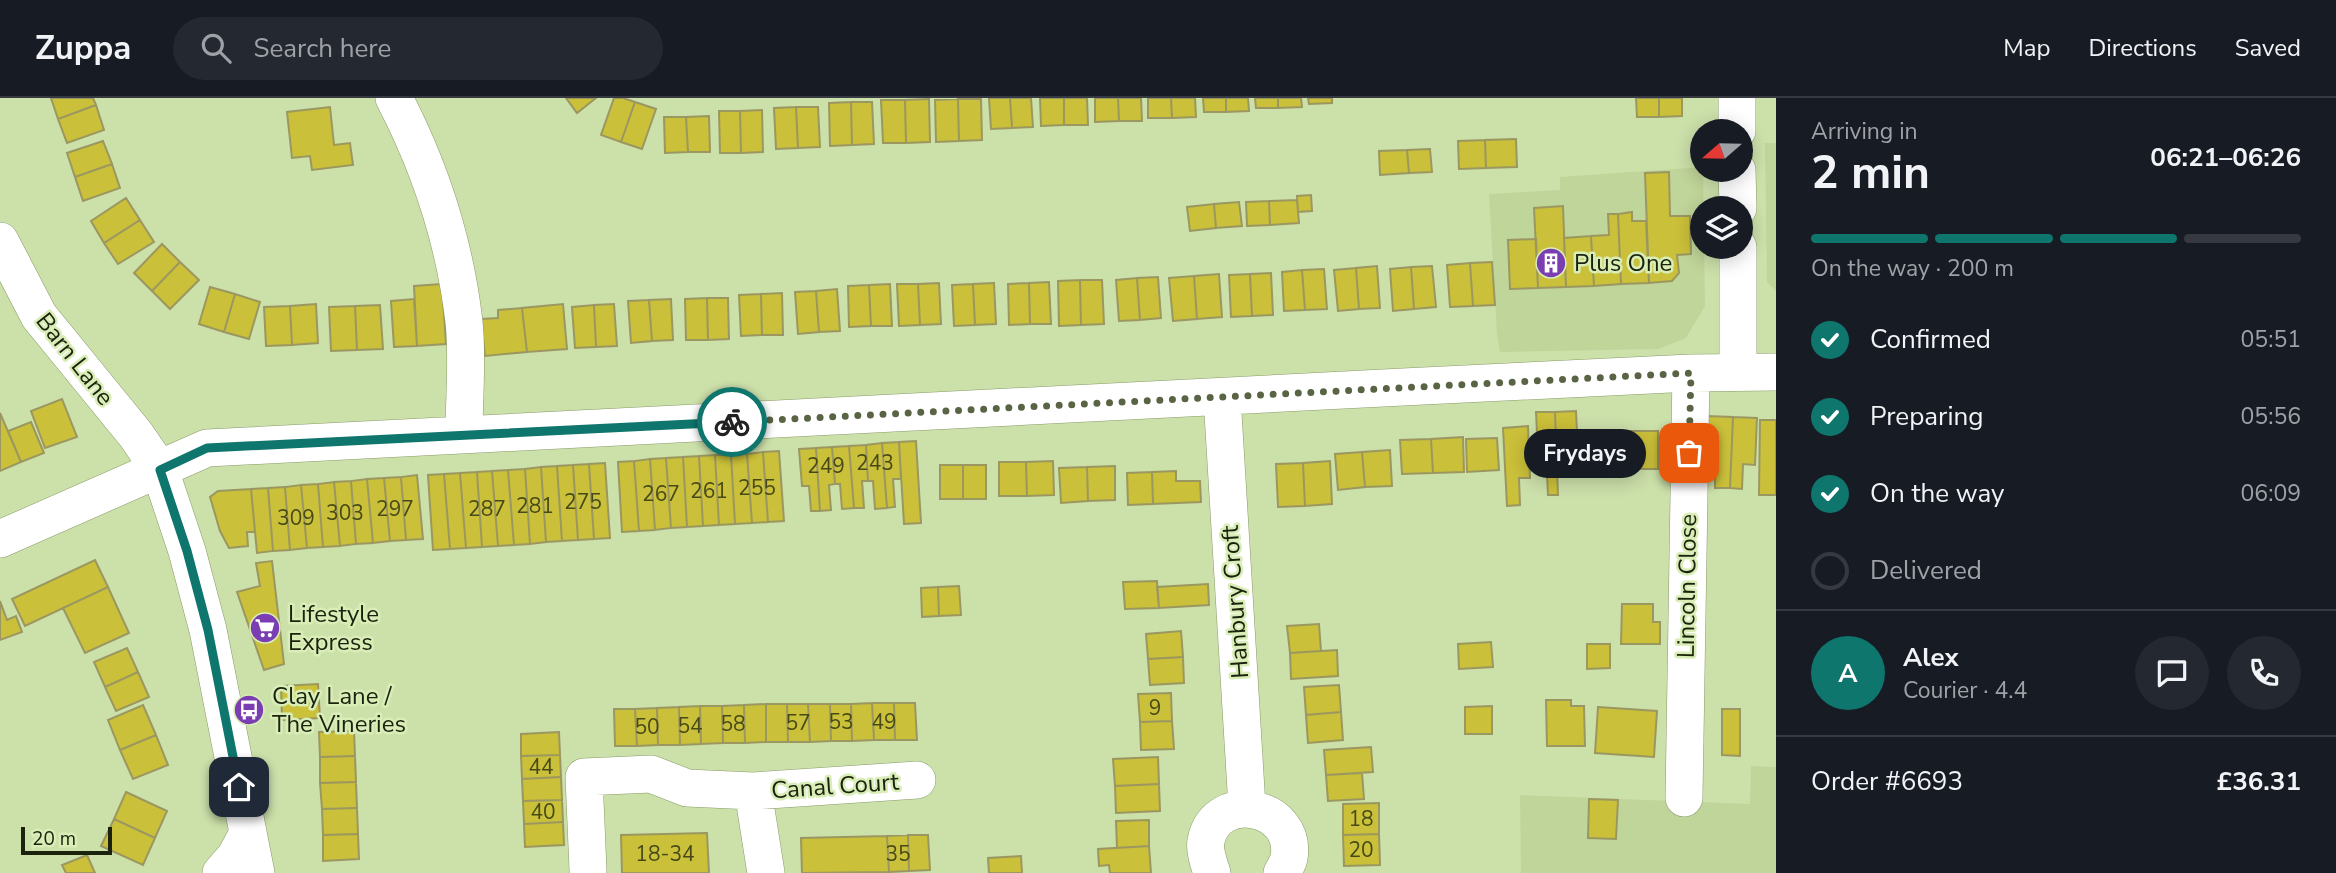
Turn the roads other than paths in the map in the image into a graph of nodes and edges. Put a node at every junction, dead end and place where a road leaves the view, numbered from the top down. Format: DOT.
graph roads {
  1 [pos="394,98"];
  2 [pos="1737,98"];
  3 [pos="1737,119"];
  4 [pos="0,241"];
  5 [pos="1738,259"];
  6 [pos="1738,372"];
  7 [pos="1776,372"];
  8 [pos="1691,373"];
  9 [pos="1222,397"];
  10 [pos="464,434"];
  11 [pos="160,470"];
  12 [pos="0,539"];
  13 [pos="916,780"];
  14 [pos="753,791"];
  15 [pos="1684,798"];
  16 [pos="1247,807"];
  17 [pos="248,833"];
  18 [pos="588,870"];
  19 [pos="221,873"];
  20 [pos="256,873"];
  21 [pos="765,873"];
  22 [pos="1212,873"];
  23 [pos="1282,873"];
  1 -- 10 [label="street"];
  2 -- 3 [label="street"];
  4 -- 11 [label="street, Barn Lane"];
  5 -- 6 [label="street"];
  6 -- 7 [label="street"];
  6 -- 8 [label="street"];
  8 -- 9 [label="street"];
  8 -- 15 [label="street, Lincoln Close"];
  9 -- 10 [label="street"];
  9 -- 16 [label="street, Hanbury Croft"];
  10 -- 11 [label="street"];
  11 -- 12 [label="street"];
  11 -- 17 [label="street, Barn Lane"];
  13 -- 14 [label="street, Canal Court"];
  14 -- 18 [label="street, Canal Court"];
  14 -- 21 [label="street, Canal Court"];
  16 -- 22 [label="street"];
  16 -- 23 [label="street"];
  17 -- 19 [label="street"];
  17 -- 20 [label="street, Barn Lane"];
}
